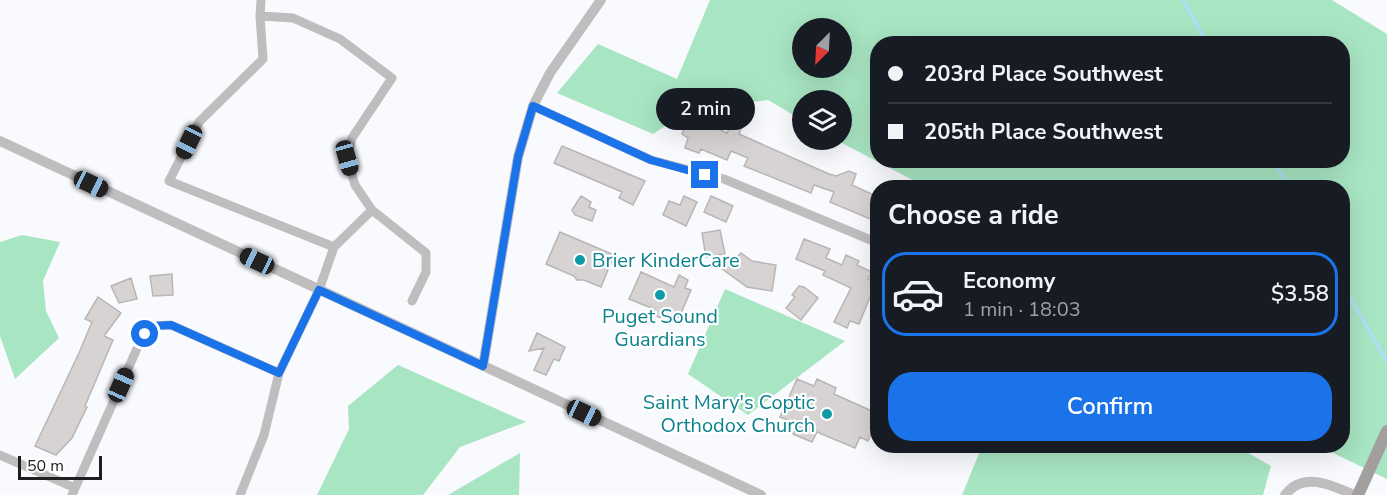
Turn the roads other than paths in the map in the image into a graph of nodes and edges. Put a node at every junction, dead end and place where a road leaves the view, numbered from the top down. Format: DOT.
graph roads {
  1 [pos="261,0"];
  2 [pos="601,0"];
  3 [pos="260,16"];
  4 [pos="533,106"];
  5 [pos="0,141"];
  6 [pos="372,210"];
  7 [pos="870,240"];
  8 [pos="334,248"];
  9 [pos="319,290"];
  10 [pos="412,301"];
  11 [pos="483,366"];
  12 [pos="279,373"];
  13 [pos="1387,431"];
  14 [pos="0,455"];
  15 [pos="73,491"];
  16 [pos="240,495"];
  17 [pos="761,495"];
  18 [pos="1285,495"];
  19 [pos="1356,495"];
  1 -- 3 [label="street"];
  2 -- 4 [label="street"];
  3 -- 6 [label="street"];
  3 -- 8 [label="street"];
  4 -- 7 [label="street"];
  4 -- 11 [label="street"];
  5 -- 9 [label="street"];
  6 -- 8 [label="street"];
  6 -- 10 [label="street"];
  8 -- 9 [label="street"];
  9 -- 11 [label="street"];
  9 -- 12 [label="street"];
  11 -- 17 [label="street"];
  12 -- 15 [label="street"];
  12 -- 16 [label="street"];
  13 -- 19 [label="main road"];
  14 -- 15 [label="street"];
  18 -- 19 [label="street"];
}
